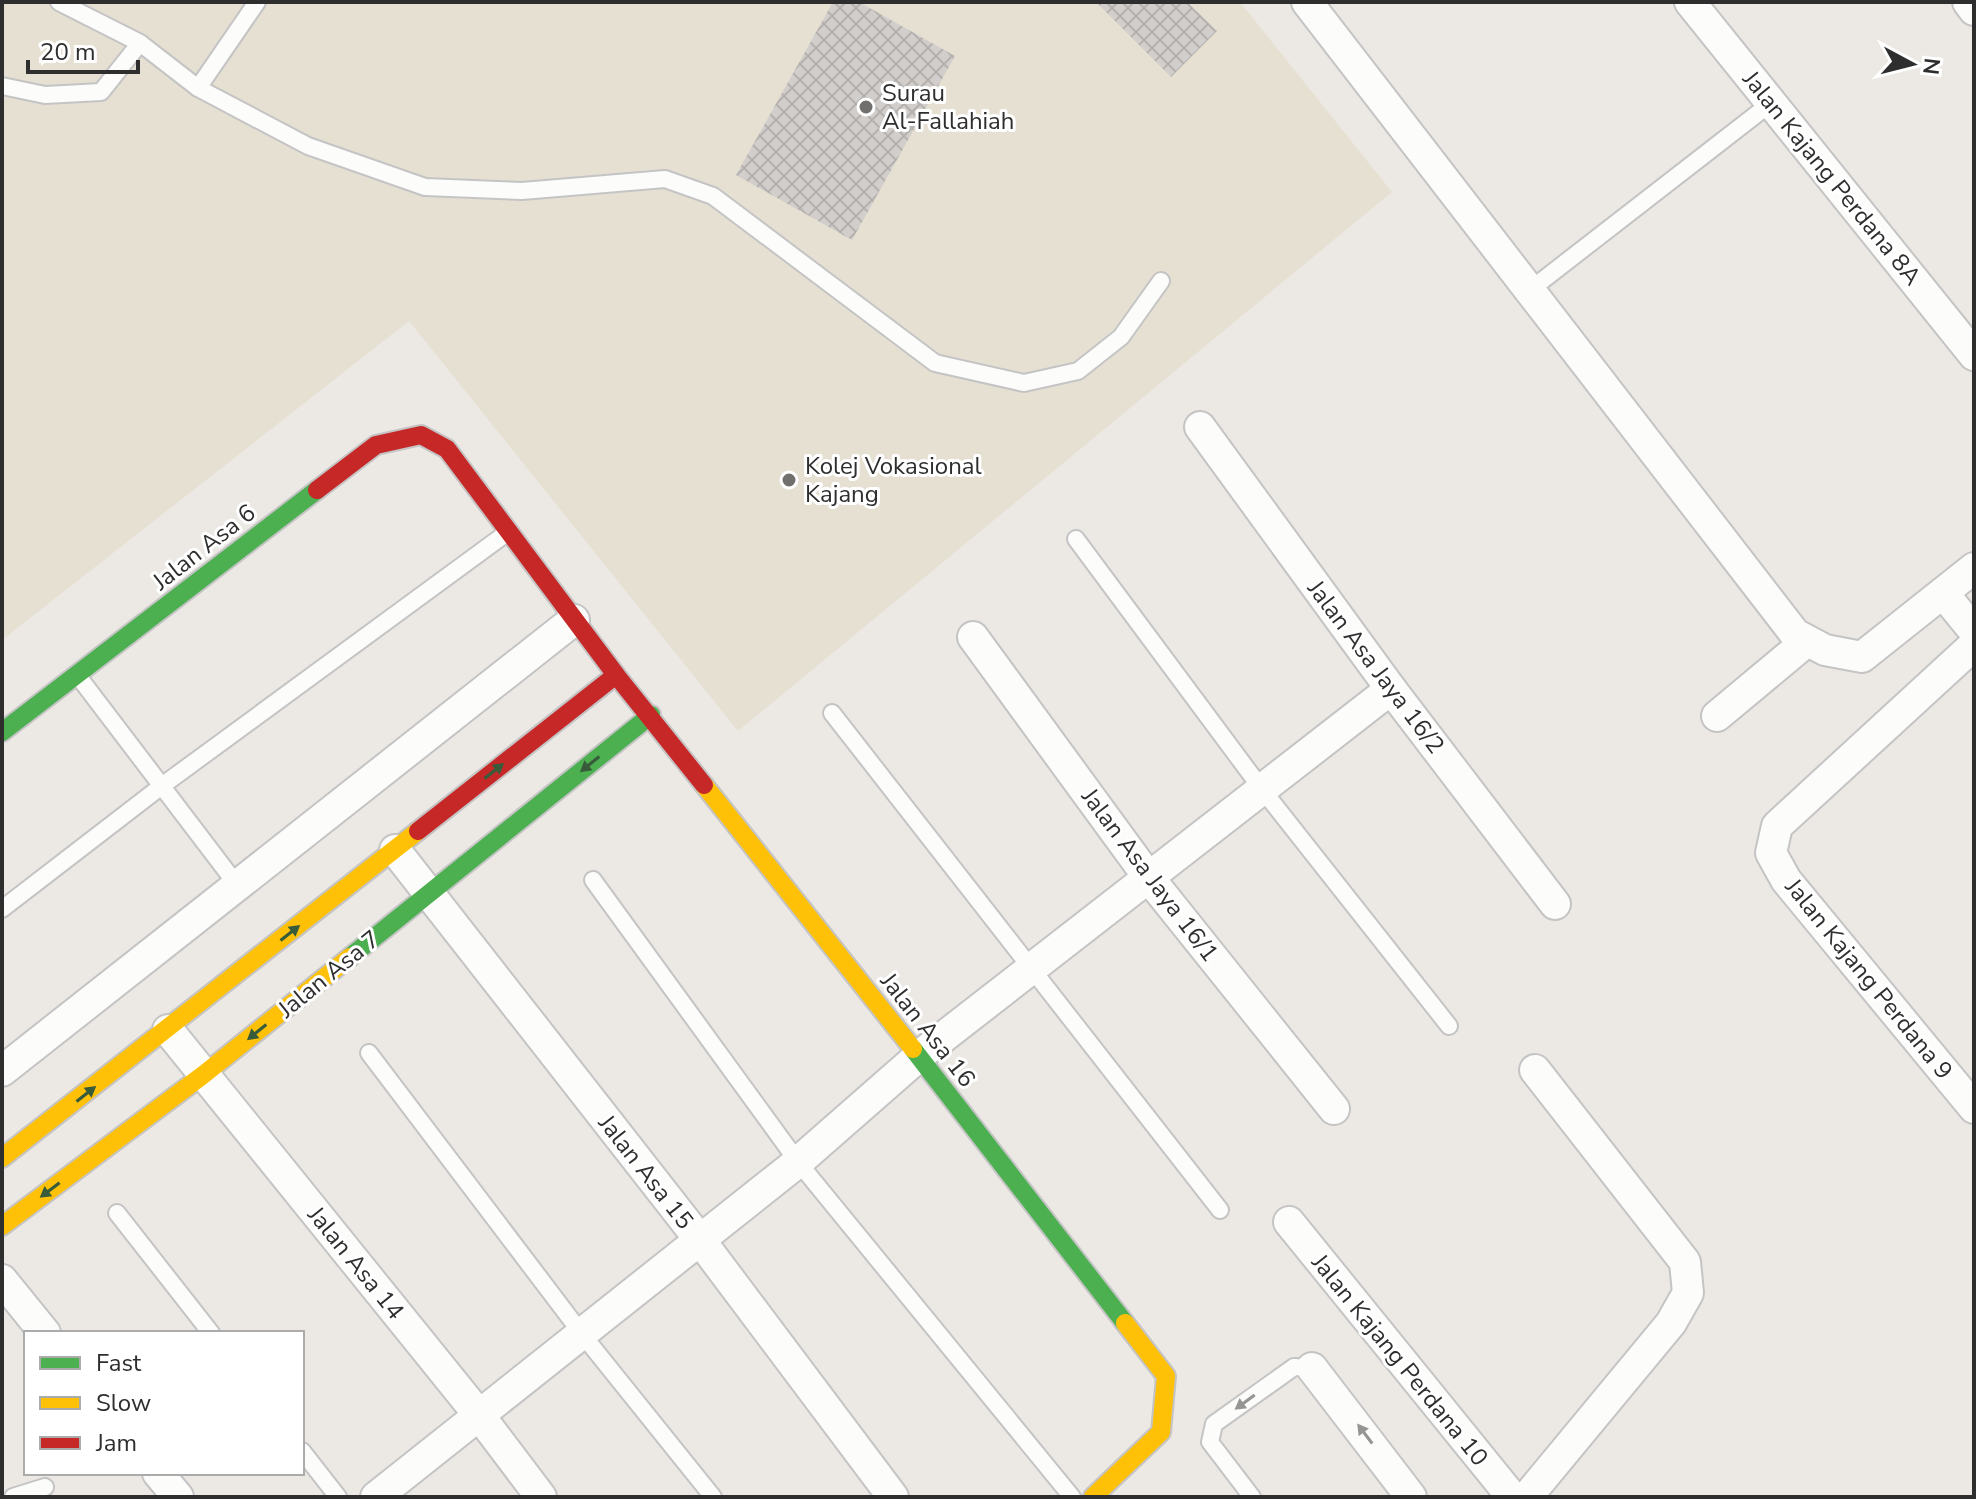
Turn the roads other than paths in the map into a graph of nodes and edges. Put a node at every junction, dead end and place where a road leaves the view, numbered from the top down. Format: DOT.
graph roads {
  1 [pos="59,2"];
  2 [pos="257,2"];
  3 [pos="1307,2"];
  4 [pos="1690,2"];
  5 [pos="1968,2"];
  6 [pos="1974,10"];
  7 [pos="140,43"];
  8 [pos="2,86"];
  9 [pos="198,88"];
  10 [pos="1771,103"];
  11 [pos="1161,281"];
  12 [pos="1530,290"];
  13 [pos="1974,355"];
  14 [pos="1200,427"];
  15 [pos="447,449"];
  16 [pos="510,531"];
  17 [pos="1076,539"];
  18 [pos="1974,568"];
  19 [pos="1943,593"];
  20 [pos="574,620"];
  21 [pos="1974,631"];
  22 [pos="973,637"];
  23 [pos="1801,637"];
  24 [pos="1974,645"];
  25 [pos="77,675"];
  26 [pos="616,675"];
  27 [pos="1391,689"];
  28 [pos="832,713"];
  29 [pos="651,715"];
  30 [pos="1717,716"];
  31 [pos="2,732"];
  32 [pos="163,785"];
  33 [pos="1261,788"];
  34 [pos="395,850"];
  35 [pos="1149,878"];
  36 [pos="593,880"];
  37 [pos="237,885"];
  38 [pos="429,894"];
  39 [pos="1555,904"];
  40 [pos="2,909"];
  41 [pos="1028,969"];
  42 [pos="1449,1026"];
  43 [pos="168,1030"];
  44 [pos="369,1053"];
  45 [pos="919,1056"];
  46 [pos="1535,1070"];
  47 [pos="2,1071"];
  48 [pos="203,1075"];
  49 [pos="1974,1108"];
  50 [pos="1334,1109"];
  51 [pos="2,1158"];
  52 [pos="798,1162"];
  53 [pos="1220,1210"];
  54 [pos="117,1213"];
  55 [pos="1289,1222"];
  56 [pos="2,1226"];
  57 [pos="700,1240"];
  58 [pos="2,1280"];
  59 [pos="43,1331"];
  60 [pos="209,1331"];
  61 [pos="582,1334"];
  62 [pos="1312,1368"];
  63 [pos="479,1415"];
  64 [pos="304,1454"];
  65 [pos="160,1475"];
  66 [pos="45,1487"];
  67 [pos="13,1497"];
  68 [pos="178,1497"];
  69 [pos="338,1497"];
  70 [pos="376,1497"];
  71 [pos="541,1497"];
  72 [pos="713,1497"];
  73 [pos="893,1497"];
  74 [pos="1072,1497"];
  75 [pos="1093,1497"];
  76 [pos="1252,1497"];
  77 [pos="1411,1497"];
  78 [pos="1512,1497"];
  79 [pos="1527,1497"];
  1 -- 7 [label="lane"];
  2 -- 9 [label="lane"];
  3 -- 12 [label="street"];
  4 -- 10 [label="street, Jalan Kajang Perdana 8A"];
  5 -- 6 [label="street"];
  7 -- 8 [label="lane"];
  7 -- 9 [label="lane"];
  9 -- 11 [label="lane"];
  10 -- 12 [label="lane"];
  10 -- 13 [label="street, Jalan Kajang Perdana 8A"];
  12 -- 23 [label="street"];
  14 -- 27 [label="street, Jalan Asa Jaya 16/2"];
  15 -- 16 [label="street, Jalan Asa 16"];
  15 -- 25 [label="street, Jalan Asa 6"];
  16 -- 20 [label="street, Jalan Asa 16"];
  16 -- 32 [label="lane"];
  17 -- 33 [label="lane"];
  18 -- 19 [label="street"];
  19 -- 21 [label="street"];
  19 -- 23 [label="street"];
  20 -- 26 [label="street, Jalan Asa 16"];
  20 -- 37 [label="street"];
  22 -- 35 [label="street, Jalan Asa Jaya 16/1"];
  23 -- 30 [label="street"];
  24 -- 49 [label="street, Jalan Kajang Perdana 9"];
  25 -- 31 [label="street, Jalan Asa 6"];
  25 -- 32 [label="lane"];
  26 -- 29 [label="street, Jalan Asa 16"];
  34 -- 26 [label="street, one-way"];
  27 -- 33 [label="street"];
  27 -- 39 [label="street, Jalan Asa Jaya 16/2"];
  28 -- 41 [label="lane"];
  29 -- 38 [label="street, Jalan Asa 7, one-way"];
  29 -- 45 [label="street, Jalan Asa 16"];
  32 -- 37 [label="lane"];
  32 -- 40 [label="lane"];
  33 -- 35 [label="street"];
  33 -- 42 [label="lane"];
  34 -- 38 [label="street, Jalan Asa 15"];
  43 -- 34 [label="street, one-way"];
  35 -- 41 [label="street"];
  35 -- 50 [label="street, Jalan Asa Jaya 16/1"];
  36 -- 52 [label="lane"];
  37 -- 47 [label="street"];
  38 -- 48 [label="street, Jalan Asa 7, one-way"];
  38 -- 57 [label="street, Jalan Asa 15"];
  41 -- 45 [label="street"];
  41 -- 53 [label="lane"];
  43 -- 48 [label="street, Jalan Asa 14"];
  51 -- 43 [label="street, one-way"];
  44 -- 61 [label="lane"];
  45 -- 52 [label="street"];
  45 -- 75 [label="street, Jalan Asa 16"];
  46 -- 79 [label="street"];
  48 -- 56 [label="street, Jalan Asa 7, one-way"];
  48 -- 63 [label="street, Jalan Asa 14"];
  52 -- 57 [label="street"];
  52 -- 74 [label="lane"];
  54 -- 60 [label="lane"];
  55 -- 78 [label="street, Jalan Kajang Perdana 10"];
  57 -- 61 [label="street"];
  57 -- 73 [label="street, Jalan Asa 15"];
  58 -- 59 [label="street"];
  61 -- 63 [label="street"];
  61 -- 72 [label="lane"];
  62 -- 76 [label="lane, one-way"];
  77 -- 62 [label="street, one-way"];
  63 -- 70 [label="street"];
  63 -- 71 [label="street, Jalan Asa 14"];
  64 -- 69 [label="lane"];
  65 -- 68 [label="street"];
  66 -- 67 [label="lane"];
}
